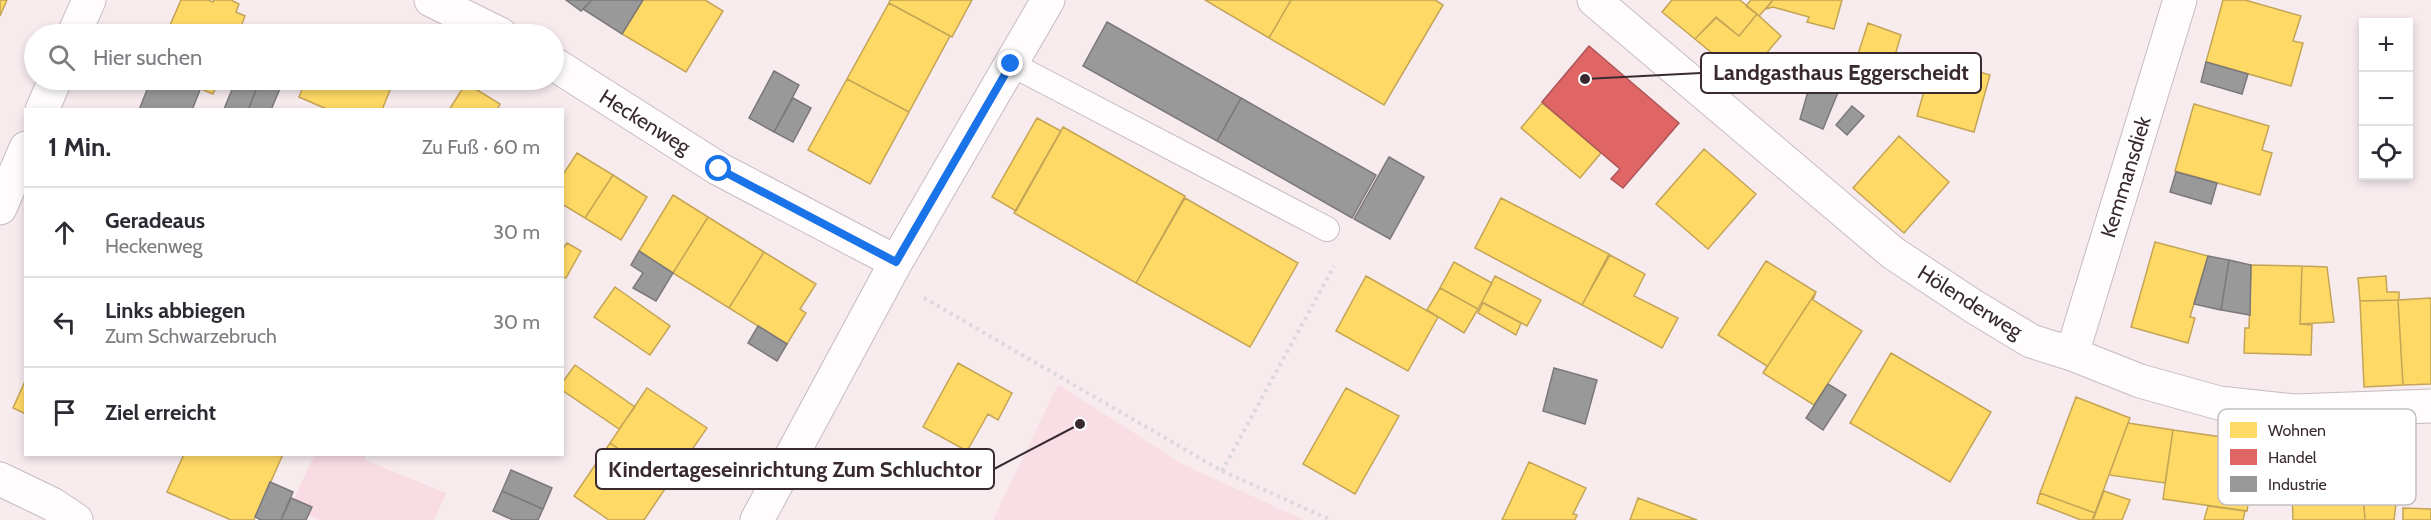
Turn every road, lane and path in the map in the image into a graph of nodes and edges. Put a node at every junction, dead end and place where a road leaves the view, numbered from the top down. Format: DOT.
graph roads {
  1 [pos="89,0"];
  2 [pos="431,0"];
  3 [pos="1048,0"];
  4 [pos="1593,0"];
  5 [pos="2180,0"];
  6 [pos="78,24"];
  7 [pos="480,24"];
  8 [pos="1011,64"];
  9 [pos="564,70"];
  10 [pos="51,90"];
  11 [pos="43,108"];
  12 [pos="24,153"];
  13 [pos="0,208"];
  14 [pos="1327,230"];
  15 [pos="1336,262"];
  16 [pos="892,269"];
  17 [pos="2072,354"];
  18 [pos="2431,405"];
  19 [pos="2276,409"];
  20 [pos="2340,409"];
  21 [pos="1222,471"];
  22 [pos="0,479"];
  23 [pos="76,520"];
  24 [pos="757,520"];
  25 [pos="1331,520"];
  1 -- 6 [label="street"];
  2 -- 7 [label="street"];
  3 -- 8 [label="street"];
  4 -- 17 [label="street, Hölenderweg"];
  5 -- 17 [label="street, Kemmansdiek"];
  8 -- 14 [label="lane"];
  8 -- 16 [label="street"];
  9 -- 16 [label="street, Heckenweg"];
  10 -- 11 [label="street"];
  12 -- 13 [label="street"];
  15 -- 21 [label="path"];
  16 -- 21 [label="path"];
  16 -- 24 [label="street"];
  17 -- 19 [label="street, Hölenderweg"];
  18 -- 20 [label="street, Hölenderweg"];
  21 -- 25 [label="path"];
  22 -- 23 [label="street"];
}
